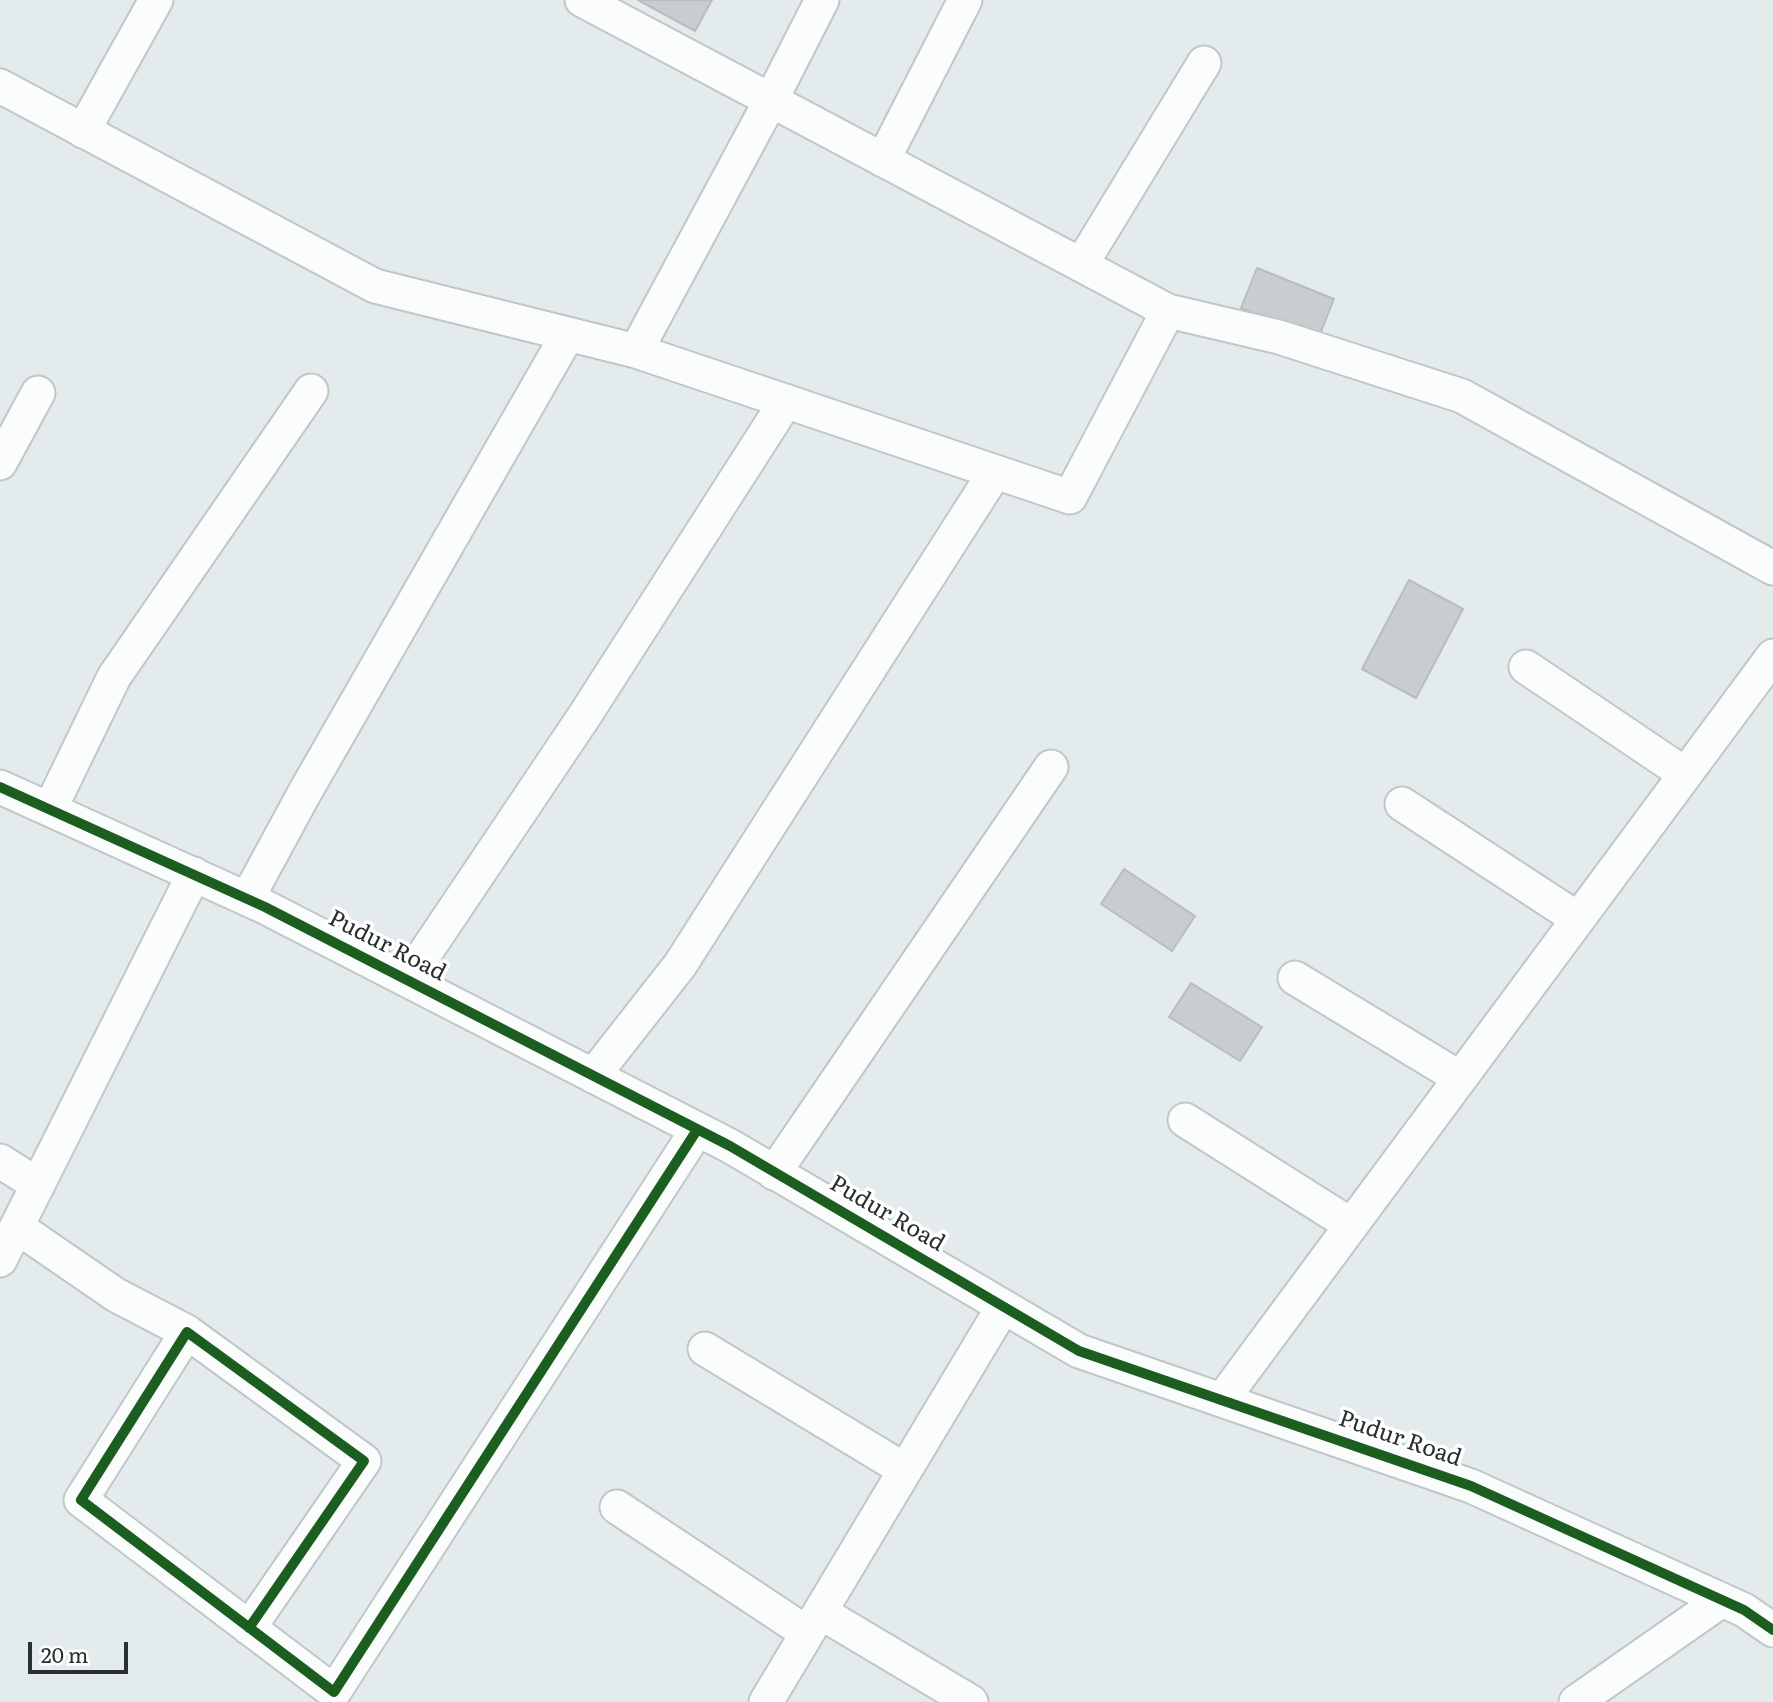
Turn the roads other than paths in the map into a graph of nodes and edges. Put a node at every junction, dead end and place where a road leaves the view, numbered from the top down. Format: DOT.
graph roads {
  1 [pos="156,0"];
  2 [pos="582,0"];
  3 [pos="822,0"];
  4 [pos="965,0"];
  5 [pos="1204,63"];
  6 [pos="0,86"];
  7 [pos="771,100"];
  8 [pos="83,131"];
  9 [pos="883,160"];
  10 [pos="1081,265"];
  11 [pos="1168,311"];
  12 [pos="568,334"];
  13 [pos="636,351"];
  14 [pos="311,391"];
  15 [pos="38,393"];
  16 [pos="786,401"];
  17 [pos="0,463"];
  18 [pos="995,472"];
  19 [pos="1773,568"];
  20 [pos="1773,656"];
  21 [pos="1526,667"];
  22 [pos="1051,767"];
  23 [pos="1685,774"];
  24 [pos="0,787"];
  25 [pos="1402,804"];
  26 [pos="50,809"];
  27 [pos="194,874"];
  28 [pos="247,899"];
  29 [pos="1578,919"];
  30 [pos="1295,978"];
  31 [pos="407,980"];
  32 [pos="593,1076"];
  33 [pos="1460,1078"];
  34 [pos="1185,1120"];
  35 [pos="697,1130"];
  36 [pos="0,1161"];
  37 [pos="774,1172"];
  38 [pos="38,1185"];
  39 [pos="1351,1225"];
  40 [pos="17,1227"];
  41 [pos="0,1260"];
  42 [pos="1003,1307"];
  43 [pos="187,1332"];
  44 [pos="705,1349"];
  45 [pos="1222,1400"];
  46 [pos="905,1470"];
  47 [pos="617,1507"];
  48 [pos="1723,1600"];
  49 [pos="814,1623"];
  50 [pos="249,1628"];
  51 [pos="1773,1630"];
  52 [pos="766,1702"];
  53 [pos="971,1702"];
  54 [pos="1576,1702"];
  1 -- 8 [label="street"];
  2 -- 7 [label="street"];
  3 -- 7 [label="street"];
  4 -- 9 [label="street"];
  5 -- 10 [label="street"];
  6 -- 8 [label="street"];
  7 -- 9 [label="street"];
  7 -- 13 [label="street"];
  8 -- 12 [label="street"];
  9 -- 10 [label="street"];
  10 -- 11 [label="street"];
  11 -- 18 [label="street"];
  11 -- 19 [label="street"];
  12 -- 13 [label="street"];
  12 -- 28 [label="street"];
  13 -- 16 [label="street"];
  14 -- 26 [label="street"];
  15 -- 17 [label="street"];
  16 -- 18 [label="street"];
  16 -- 31 [label="street"];
  18 -- 32 [label="street"];
  20 -- 23 [label="street"];
  21 -- 23 [label="street"];
  22 -- 37 [label="street"];
  23 -- 29 [label="street"];
  24 -- 26 [label="street, Pudur Road"];
  25 -- 29 [label="street"];
  26 -- 27 [label="street, Pudur Road"];
  27 -- 28 [label="street, Pudur Road"];
  27 -- 38 [label="street"];
  28 -- 31 [label="street, Pudur Road"];
  29 -- 33 [label="street"];
  30 -- 33 [label="street"];
  31 -- 32 [label="street, Pudur Road"];
  32 -- 35 [label="street, Pudur Road"];
  33 -- 39 [label="street"];
  34 -- 39 [label="street"];
  35 -- 37 [label="street, Pudur Road"];
  35 -- 50 [label="street"];
  36 -- 38 [label="street"];
  37 -- 42 [label="street, Pudur Road"];
  38 -- 40 [label="street"];
  39 -- 45 [label="street"];
  40 -- 41 [label="street"];
  40 -- 43 [label="street"];
  42 -- 45 [label="street, Pudur Road"];
  42 -- 46 [label="street"];
  43 -- 50 [label="street"];
  43 -- 50 [label="street"];
  44 -- 46 [label="street"];
  45 -- 48 [label="street, Pudur Road"];
  46 -- 49 [label="street"];
  47 -- 49 [label="street"];
  48 -- 51 [label="street, Pudur Road"];
  48 -- 54 [label="street"];
  49 -- 52 [label="street"];
  49 -- 53 [label="street"];
}
